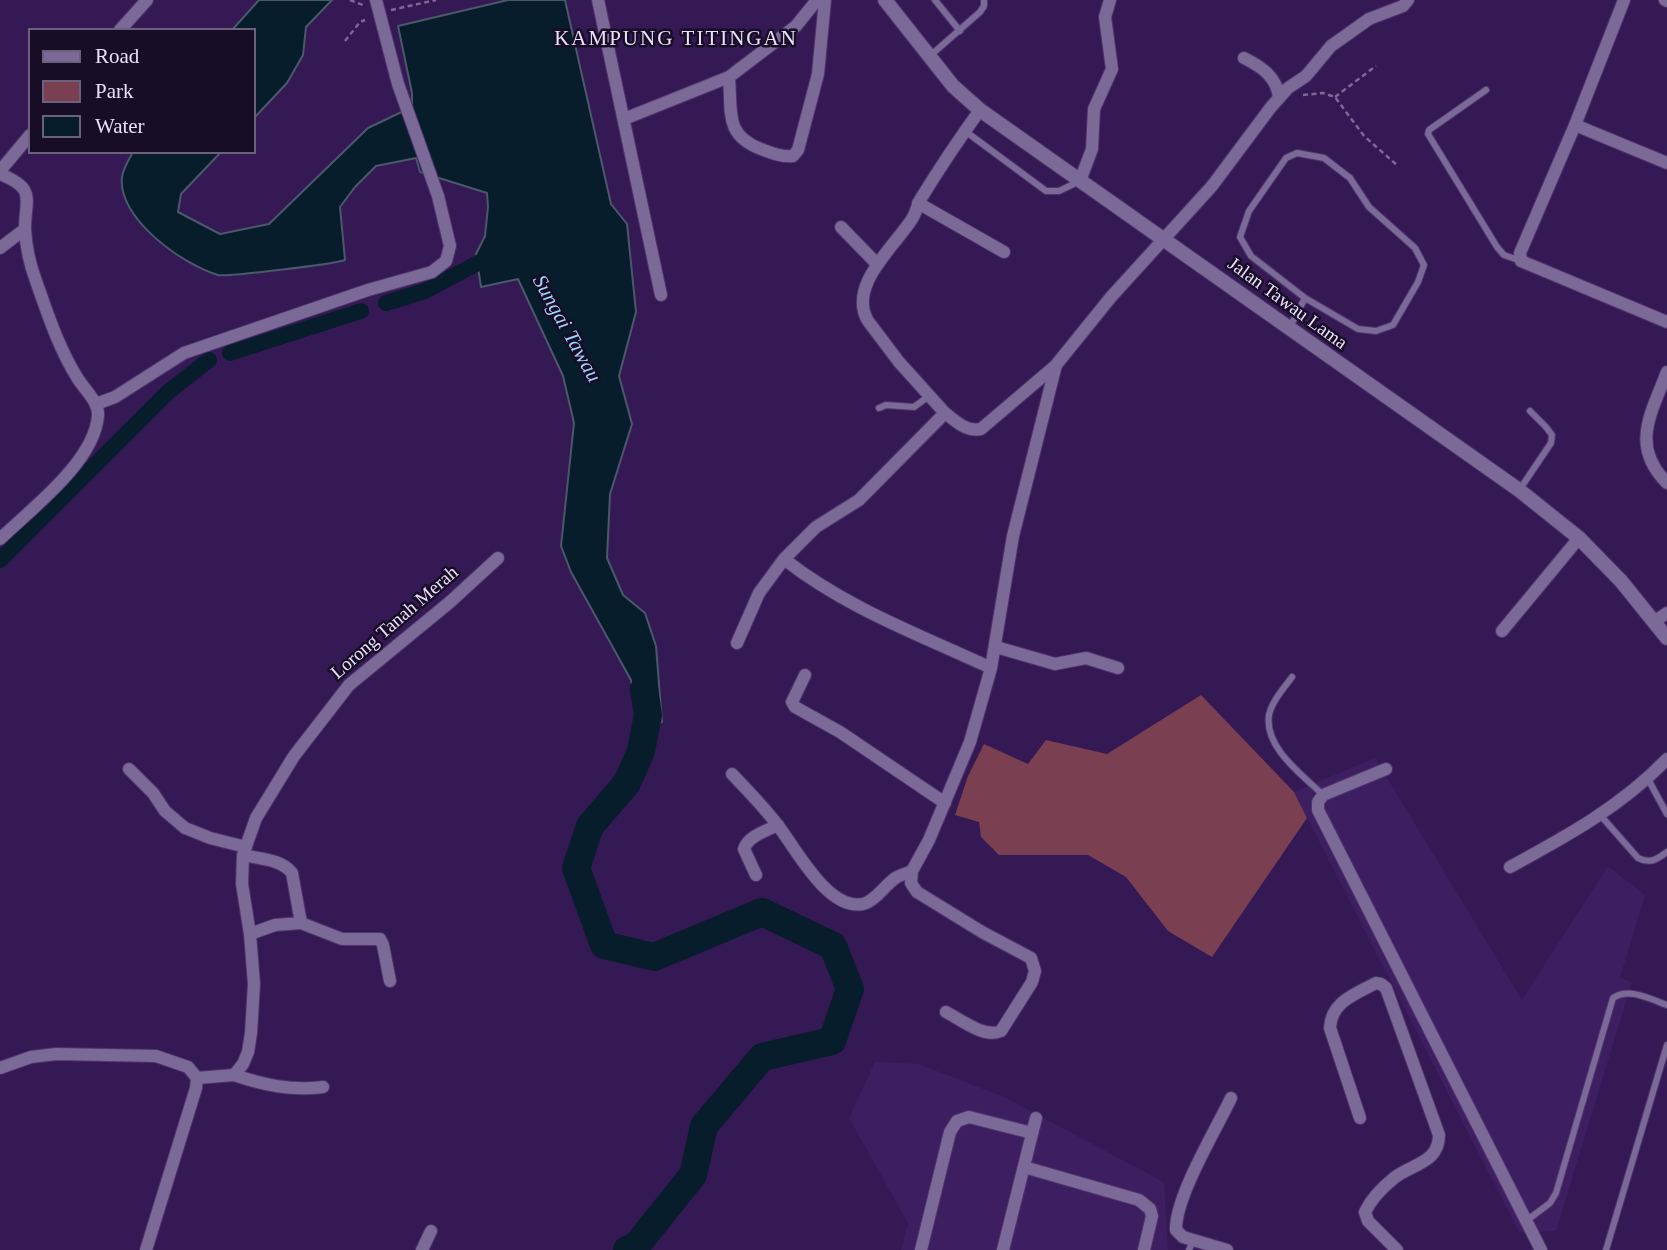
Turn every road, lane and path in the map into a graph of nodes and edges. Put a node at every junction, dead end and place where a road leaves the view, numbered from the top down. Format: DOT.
graph roads {
  1 [pos="146,0"];
  2 [pos="350,0"];
  3 [pos="376,0"];
  4 [pos="598,0"];
  5 [pos="816,0"];
  6 [pos="825,0"];
  7 [pos="885,0"];
  8 [pos="935,0"];
  9 [pos="984,0"];
  10 [pos="1110,0"];
  11 [pos="1408,0"];
  12 [pos="1624,0"];
  13 [pos="356,2"];
  14 [pos="122,28"];
  15 [pos="960,31"];
  16 [pos="929,57"];
  17 [pos="1244,58"];
  18 [pos="1376,66"];
  19 [pos="729,77"];
  20 [pos="1486,90"];
  21 [pos="1335,97"];
  22 [pos="1279,98"];
  23 [pos="980,110"];
  24 [pos="624,119"];
  25 [pos="1575,125"];
  26 [pos="965,131"];
  27 [pos="28,137"];
  28 [pos="1667,163"];
  29 [pos="1398,166"];
  30 [pos="0,172"];
  31 [pos="1080,181"];
  32 [pos="918,203"];
  33 [pos="841,227"];
  34 [pos="25,229"];
  35 [pos="1164,239"];
  36 [pos="0,248"];
  37 [pos="1004,252"];
  38 [pos="1521,261"];
  39 [pos="877,264"];
  40 [pos="661,295"];
  41 [pos="1305,298"];
  42 [pos="1667,322"];
  43 [pos="1289,329"];
  44 [pos="1056,366"];
  45 [pos="1667,372"];
  46 [pos="929,396"];
  47 [pos="96,404"];
  48 [pos="879,408"];
  49 [pos="1530,411"];
  50 [pos="945,413"];
  51 [pos="1667,483"];
  52 [pos="1519,491"];
  53 [pos="1579,538"];
  54 [pos="0,539"];
  55 [pos="498,558"];
  56 [pos="784,559"];
  57 [pos="1661,617"];
  58 [pos="1502,631"];
  59 [pos="1667,638"];
  60 [pos="737,643"];
  61 [pos="996,647"];
  62 [pos="991,668"];
  63 [pos="1118,668"];
  64 [pos="805,675"];
  65 [pos="1292,677"];
  66 [pos="1667,759"];
  67 [pos="129,769"];
  68 [pos="1386,769"];
  69 [pos="732,774"];
  70 [pos="1648,779"];
  71 [pos="1323,796"];
  72 [pos="945,803"];
  73 [pos="1667,814"];
  74 [pos="1601,816"];
  75 [pos="778,825"];
  76 [pos="245,851"];
  77 [pos="1667,852"];
  78 [pos="1510,867"];
  79 [pos="912,871"];
  80 [pos="756,875"];
  81 [pos="301,923"];
  82 [pos="250,934"];
  83 [pos="390,981"];
  84 [pos="1667,1005"];
  85 [pos="946,1012"];
  86 [pos="1667,1045"];
  87 [pos="0,1068"];
  88 [pos="234,1075"];
  89 [pos="197,1078"];
  90 [pos="323,1087"];
  91 [pos="1231,1098"];
  92 [pos="1036,1118"];
  93 [pos="1360,1118"];
  94 [pos="1032,1133"];
  95 [pos="1024,1167"];
  96 [pos="1526,1221"];
  97 [pos="431,1231"];
  98 [pos="1191,1245"];
  99 [pos="146,1250"];
  100 [pos="422,1250"];
  101 [pos="921,1250"];
  102 [pos="1003,1250"];
  103 [pos="1144,1250"];
  104 [pos="1227,1250"];
  105 [pos="1397,1250"];
  106 [pos="1541,1250"];
  107 [pos="1606,1250"];
  1 -- 14 [label="street"];
  2 -- 13 [label="path"];
  3 -- 47 [label="street"];
  4 -- 24 [label="street"];
  5 -- 19 [label="street"];
  6 -- 19 [label="street"];
  7 -- 16 [label="street, Jalan Tawau Lama"];
  8 -- 15 [label="lane"];
  9 -- 15 [label="lane"];
  10 -- 31 [label="street"];
  11 -- 22 [label="street"];
  12 -- 25 [label="street"];
  15 -- 16 [label="lane"];
  16 -- 23 [label="street, Jalan Tawau Lama"];
  17 -- 22 [label="street"];
  18 -- 21 [label="path"];
  19 -- 24 [label="street"];
  20 -- 38 [label="lane"];
  21 -- 22 [label="path"];
  21 -- 29 [label="path"];
  22 -- 35 [label="street"];
  23 -- 26 [label="street"];
  23 -- 31 [label="street, Jalan Tawau Lama"];
  24 -- 40 [label="street"];
  25 -- 28 [label="street"];
  25 -- 38 [label="street"];
  26 -- 31 [label="lane"];
  26 -- 32 [label="street"];
  27 -- 30 [label="street"];
  30 -- 34 [label="street"];
  31 -- 35 [label="street, Jalan Tawau Lama"];
  32 -- 37 [label="street"];
  32 -- 39 [label="street"];
  33 -- 39 [label="street"];
  34 -- 36 [label="street"];
  34 -- 47 [label="street"];
  35 -- 43 [label="street, Jalan Tawau Lama"];
  35 -- 44 [label="street"];
  38 -- 42 [label="street"];
  39 -- 46 [label="street"];
  41 -- 41 [label="lane"];
  41 -- 43 [label="lane"];
  43 -- 52 [label="street, Jalan Tawau Lama"];
  44 -- 50 [label="street"];
  44 -- 61 [label="street"];
  45 -- 51 [label="street"];
  46 -- 48 [label="lane"];
  46 -- 50 [label="street"];
  47 -- 54 [label="street"];
  49 -- 52 [label="lane"];
  50 -- 56 [label="street"];
  52 -- 53 [label="street, Jalan Tawau Lama"];
  53 -- 57 [label="street, Jalan Tawau Lama"];
  53 -- 58 [label="street"];
  55 -- 76 [label="street, Lorong Tanah Merah"];
  56 -- 60 [label="street"];
  56 -- 62 [label="street"];
  57 -- 59 [label="street, Jalan Tawau Lama"];
  61 -- 62 [label="street"];
  61 -- 63 [label="street"];
  62 -- 72 [label="street"];
  64 -- 72 [label="street"];
  65 -- 71 [label="lane"];
  66 -- 70 [label="street"];
  67 -- 76 [label="street"];
  68 -- 71 [label="street"];
  69 -- 75 [label="street"];
  70 -- 73 [label="lane"];
  70 -- 74 [label="street"];
  71 -- 96 [label="street"];
  72 -- 79 [label="street"];
  74 -- 77 [label="lane"];
  74 -- 78 [label="street"];
  75 -- 79 [label="street"];
  75 -- 80 [label="street"];
  76 -- 81 [label="street"];
  76 -- 82 [label="street, Lorong Tanah Merah"];
  79 -- 85 [label="street"];
  81 -- 82 [label="street"];
  81 -- 83 [label="street"];
  82 -- 88 [label="street, Lorong Tanah Merah"];
  84 -- 96 [label="lane"];
  86 -- 107 [label="lane"];
  87 -- 89 [label="street"];
  88 -- 89 [label="street"];
  88 -- 90 [label="street"];
  89 -- 99 [label="street"];
  91 -- 98 [label="street"];
  92 -- 94 [label="street"];
  93 -- 105 [label="street"];
  94 -- 95 [label="street"];
  94 -- 101 [label="street"];
  95 -- 102 [label="street"];
  95 -- 103 [label="street"];
  96 -- 106 [label="street"];
  97 -- 100 [label="street"];
  98 -- 104 [label="street"];
}
